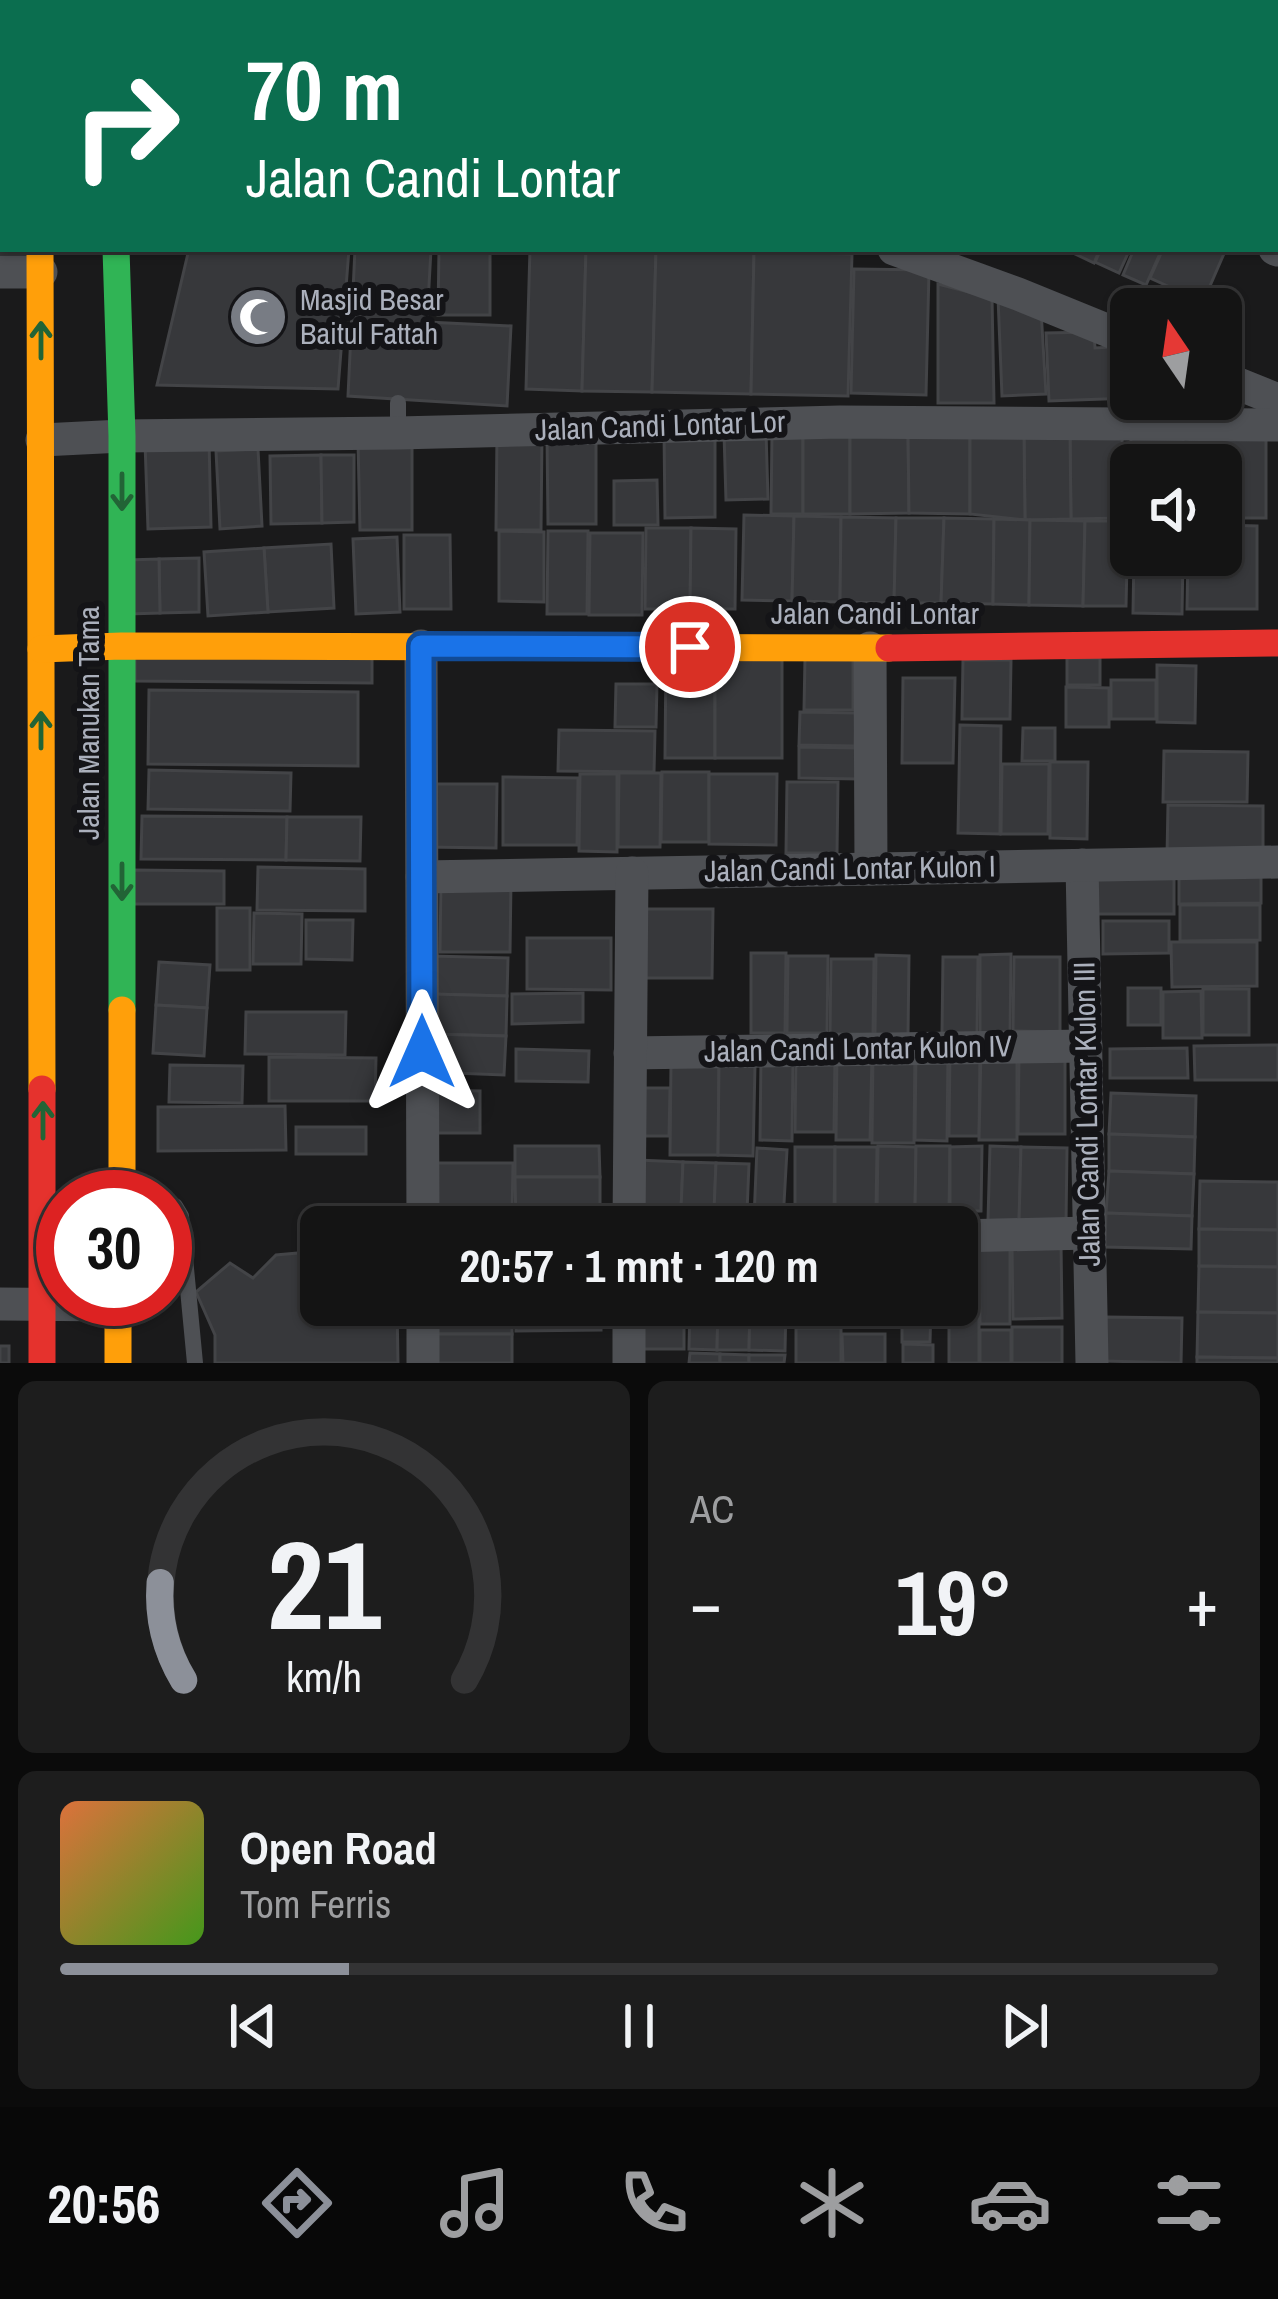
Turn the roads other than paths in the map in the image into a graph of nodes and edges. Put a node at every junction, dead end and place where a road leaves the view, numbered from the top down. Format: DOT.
graph roads {
  1 [pos="116,252"];
  2 [pos="902,252"];
  3 [pos="41,261"];
  4 [pos="0,272"];
  5 [pos="1110,331"];
  6 [pos="1242,385"];
  7 [pos="1278,400"];
  8 [pos="1278,425"];
  9 [pos="122,436"];
  10 [pos="41,440"];
  11 [pos="1278,643"];
  12 [pos="122,646"];
  13 [pos="421,646"];
  14 [pos="870,648"];
  15 [pos="41,649"];
  16 [pos="1278,862"];
  17 [pos="1082,865"];
  18 [pos="872,869"];
  19 [pos="632,873"];
  20 [pos="422,877"];
  21 [pos="1086,1046"];
  22 [pos="630,1053"];
  23 [pos="43,1170"];
  24 [pos="123,1170"];
  25 [pos="423,1206"];
  26 [pos="629,1206"];
  27 [pos="1089,1233"];
  28 [pos="978,1236"];
  29 [pos="0,1304"];
  30 [pos="36,1304"];
  31 [pos="43,1326"];
  32 [pos="118,1326"];
  33 [pos="192,1326"];
  34 [pos="423,1326"];
  35 [pos="629,1326"];
  36 [pos="42,1363"];
  37 [pos="118,1363"];
  38 [pos="195,1363"];
  39 [pos="424,1363"];
  40 [pos="628,1363"];
  41 [pos="1092,1363"];
  1 -- 9 [label="street, Jalan Manukan Tama"];
  2 -- 5 [label="street"];
  3 -- 4 [label="street"];
  10 -- 3 [label="street, Jalan Manukan Tama, one-way"];
  6 -- 7 [label="street"];
  8 -- 9 [label="street, Jalan Candi Lontar Lor"];
  9 -- 10 [label="street, Jalan Candi Lontar Lor"];
  9 -- 12 [label="street, Jalan Manukan Tama, one-way"];
  10 -- 15 [label="street, Jalan Manukan Tama"];
  11 -- 14 [label="street, Jalan Candi Lontar"];
  12 -- 13 [label="street, Jalan Candi Lontar"];
  12 -- 15 [label="street, Jalan Candi Lontar"];
  12 -- 24 [label="street, Jalan Manukan Tama, one-way"];
  13 -- 14 [label="street, Jalan Candi Lontar"];
  13 -- 20 [label="street"];
  14 -- 18 [label="street"];
  23 -- 15 [label="street, Jalan Manukan Tama, one-way"];
  16 -- 17 [label="street, Jalan Candi Lontar Kulon I"];
  17 -- 18 [label="street, Jalan Candi Lontar Kulon I"];
  17 -- 21 [label="street, Jalan Candi Lontar Kulon III"];
  18 -- 19 [label="street, Jalan Candi Lontar Kulon I"];
  19 -- 20 [label="street, Jalan Candi Lontar Kulon I"];
  19 -- 22 [label="street"];
  20 -- 25 [label="street"];
  21 -- 22 [label="street, Jalan Candi Lontar Kulon IV"];
  21 -- 27 [label="street, Jalan Candi Lontar Kulon III"];
  22 -- 26 [label="street"];
  27 -- 28 [label="street"];
  27 -- 41 [label="street, Jalan Candi Lontar Kulon III"];
  29 -- 30 [label="street"];
  31 -- 36 [label="street, Jalan Manukan Tama"];
  32 -- 37 [label="street"];
  33 -- 38 [label="lane"];
  34 -- 39 [label="street"];
  35 -- 40 [label="street"];
}
